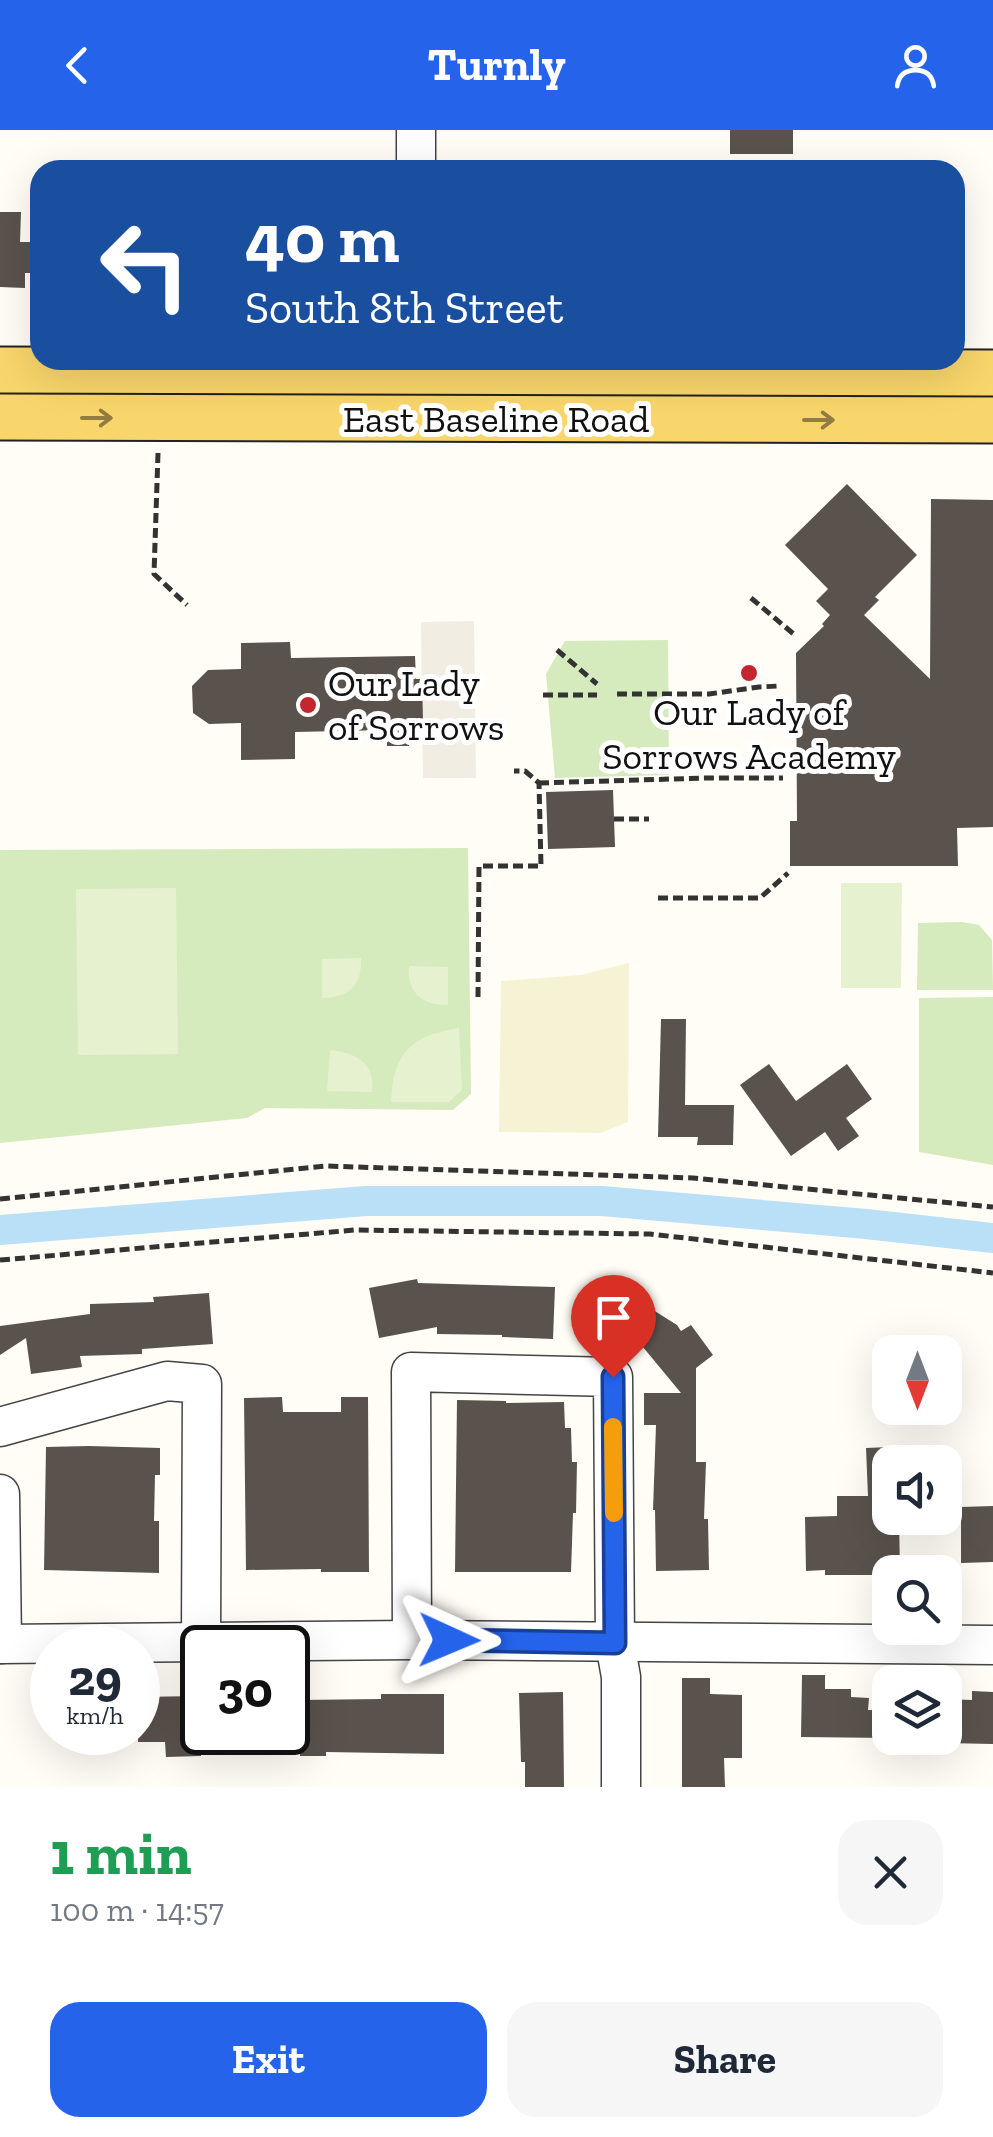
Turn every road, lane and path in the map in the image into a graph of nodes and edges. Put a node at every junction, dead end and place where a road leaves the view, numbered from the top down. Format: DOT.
graph roads {
  1 [pos="416,130"];
  2 [pos="416,160"];
  3 [pos="0,370"];
  4 [pos="30,370"];
  5 [pos="416,370"];
  6 [pos="736,370"];
  7 [pos="976,373"];
  8 [pos="0,418"];
  9 [pos="415,419"];
  10 [pos="975,420"];
  11 [pos="158,454"];
  12 [pos="752,598"];
  13 [pos="187,604"];
  14 [pos="796,636"];
  15 [pos="557,650"];
  16 [pos="597,684"];
  17 [pos="779,686"];
  18 [pos="617,694"];
  19 [pos="543,695"];
  20 [pos="597,695"];
  21 [pos="514,771"];
  22 [pos="783,778"];
  23 [pos="538,782"];
  24 [pos="614,818"];
  25 [pos="649,819"];
  26 [pos="788,873"];
  27 [pos="658,898"];
  28 [pos="478,997"];
  29 [pos="0,1199"];
  30 [pos="993,1207"];
  31 [pos="0,1260"];
  32 [pos="993,1272"];
  33 [pos="0,1427"];
  34 [pos="0,1494"];
  35 [pos="201,1625"];
  36 [pos="412,1640"];
  37 [pos="310,1641"];
  38 [pos="180,1642"];
  39 [pos="615,1643"];
  40 [pos="1,1644"];
  41 [pos="993,1645"];
  42 [pos="621,1787"];
  1 -- 2 [label="street"];
  3 -- 4 [label="main road, East Baseline Road"];
  5 -- 9 [label="main road"];
  6 -- 7 [label="main road, East Baseline Road"];
  7 -- 10 [label="main road"];
  8 -- 9 [label="main road, East Baseline Road, one-way"];
  9 -- 10 [label="main road, East Baseline Road, one-way"];
  11 -- 13 [label="path"];
  12 -- 14 [label="path"];
  15 -- 16 [label="path"];
  17 -- 18 [label="path"];
  19 -- 20 [label="path"];
  21 -- 23 [label="path"];
  22 -- 23 [label="path"];
  23 -- 28 [label="path"];
  24 -- 25 [label="path"];
  26 -- 27 [label="path"];
  29 -- 30 [label="path"];
  31 -- 32 [label="path"];
  33 -- 35 [label="street"];
  34 -- 40 [label="street"];
  36 -- 37 [label="street"];
  36 -- 39 [label="street"];
  36 -- 39 [label="street"];
  38 -- 40 [label="street"];
  39 -- 41 [label="street"];
  39 -- 42 [label="street"];
}
